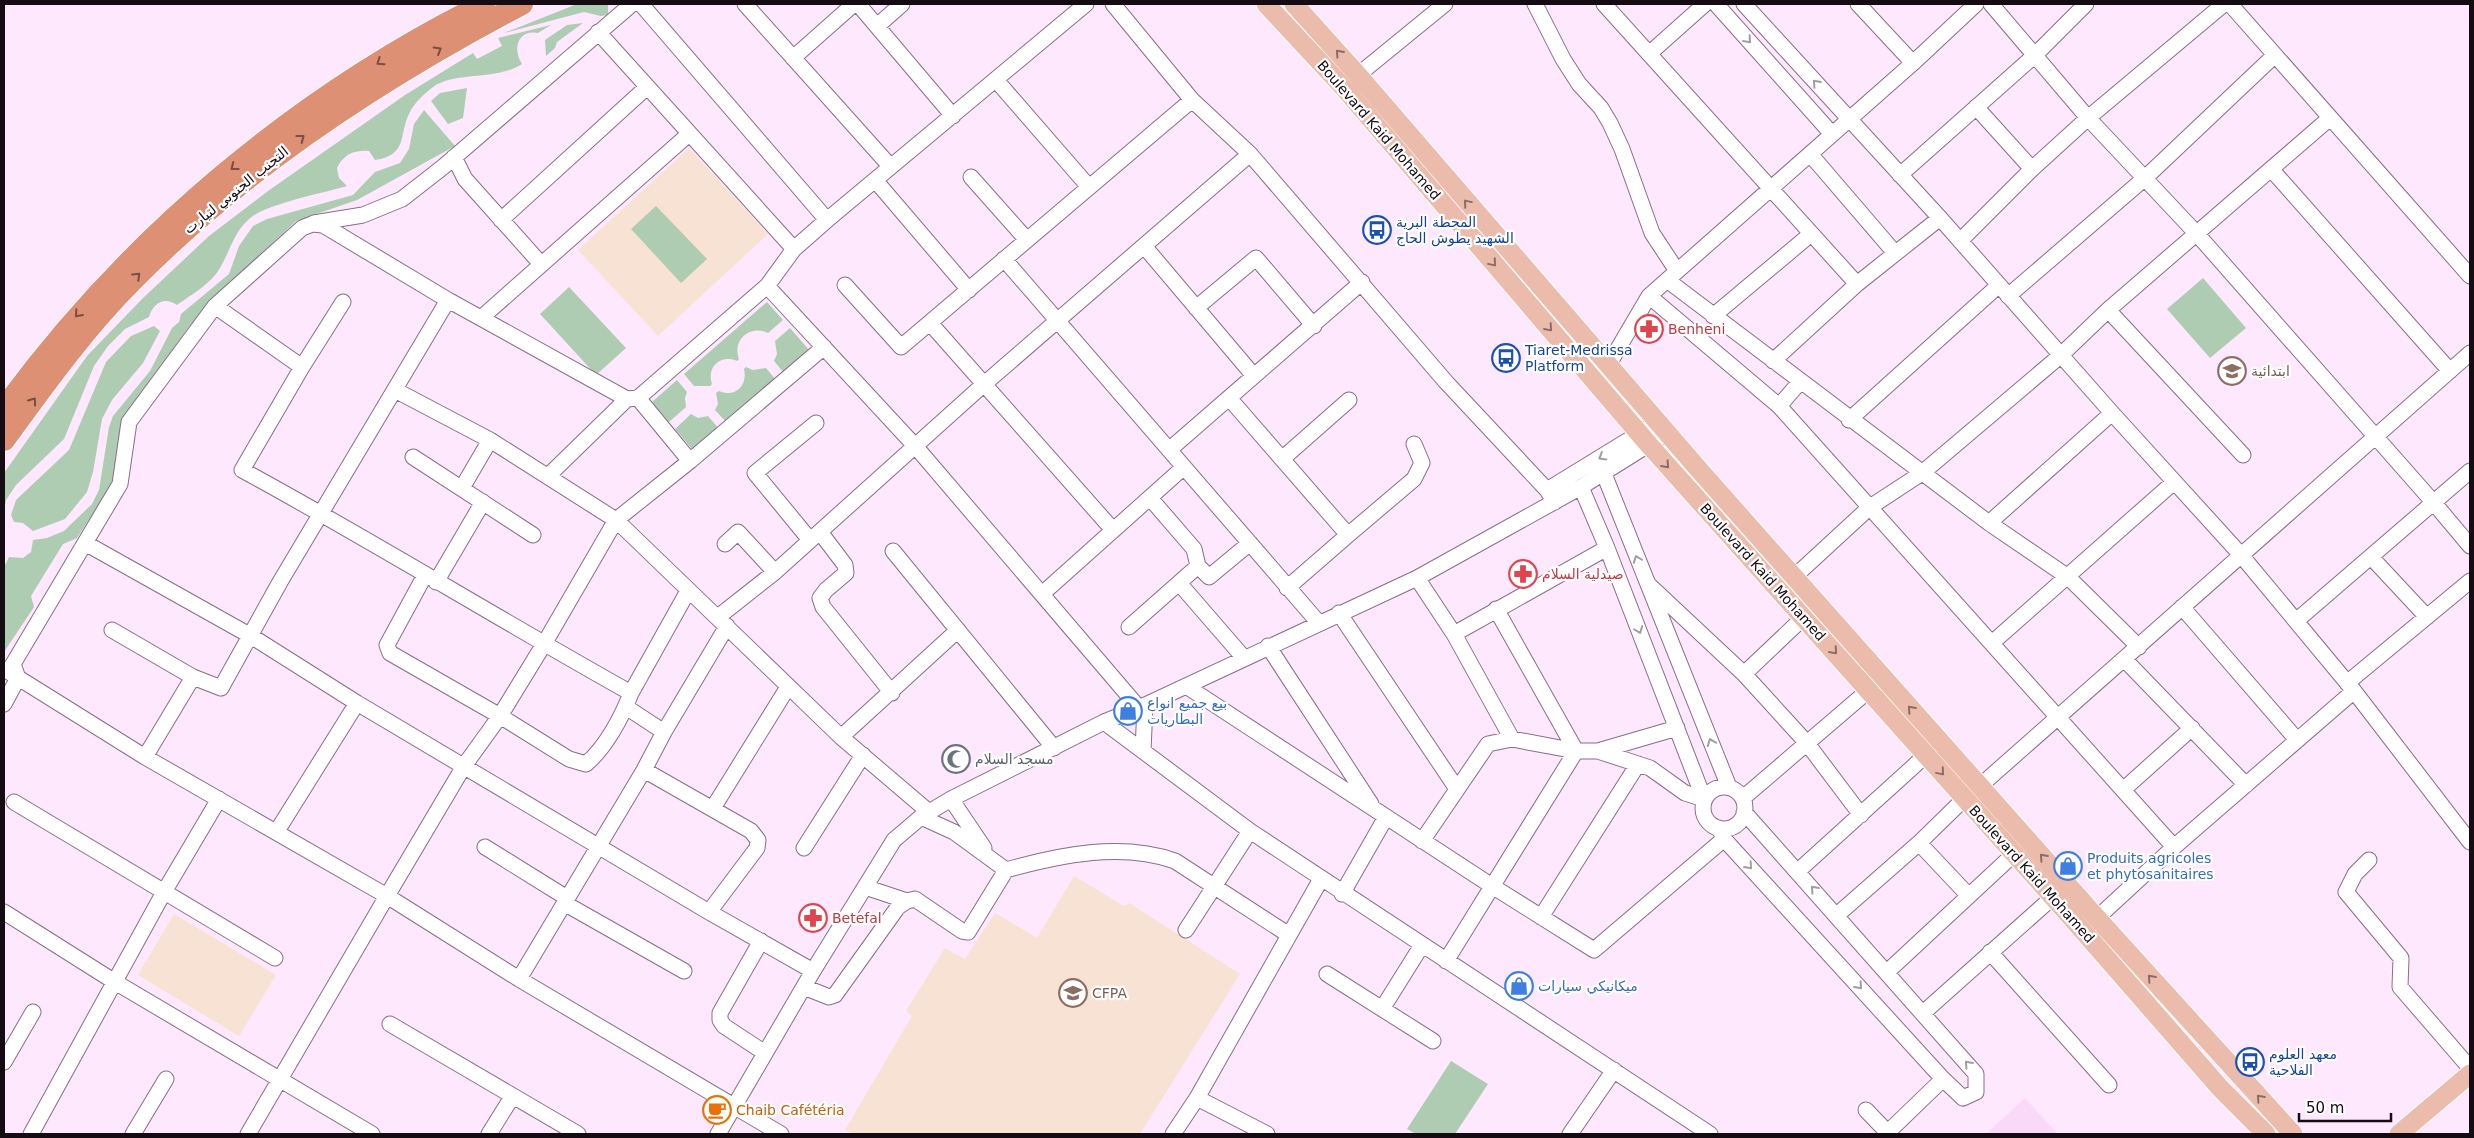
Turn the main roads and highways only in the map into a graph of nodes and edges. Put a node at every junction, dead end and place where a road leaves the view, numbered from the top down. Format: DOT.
graph roads {
  1 [pos="484,4"];
  2 [pos="522,4"];
  3 [pos="1266,4"];
  4 [pos="1294,4"];
  5 [pos="4,409"];
  6 [pos="4,440"];
  7 [pos="2470,1074"];
  8 [pos="2434,1104"];
  9 [pos="2266,1134"];
  10 [pos="2293,1134"];
  11 [pos="2387,1134"];
  12 [pos="2399,1134"];
  1 -- 5 [label="highway, التجنب الجنوبي لتيارت, one-way"];
  6 -- 2 [label="highway, التجنب الجنوبي لتيارت, one-way"];
  3 -- 9 [label="main road, Boulevard Kaid Mohamed, one-way"];
  10 -- 4 [label="main road, Boulevard Kaid Mohamed, one-way"];
  7 -- 8 [label="main road"];
  8 -- 11 [label="main road"];
  8 -- 12 [label="main road"];
}
